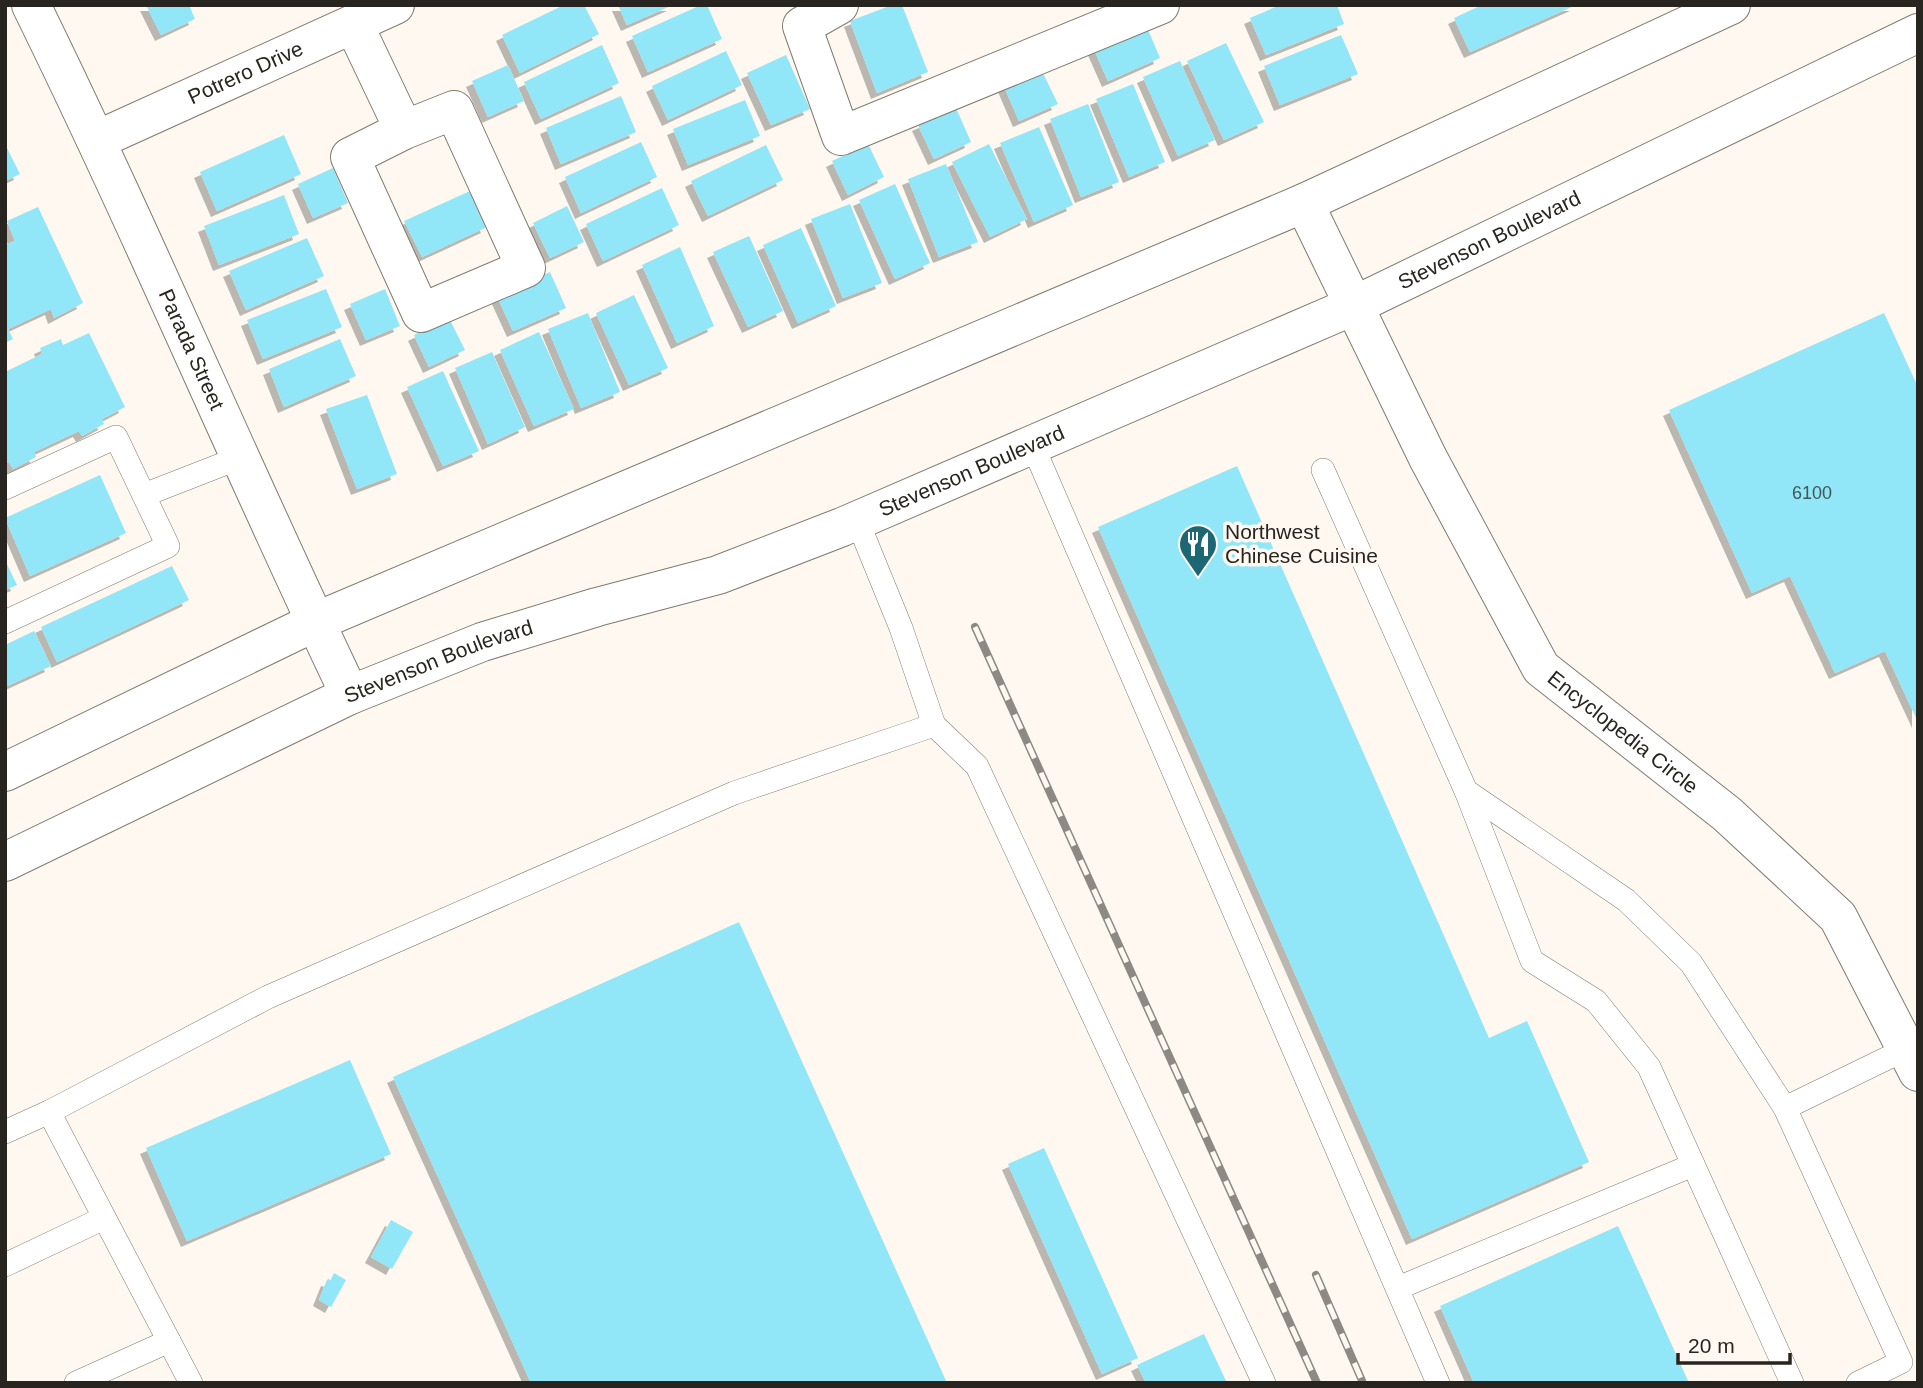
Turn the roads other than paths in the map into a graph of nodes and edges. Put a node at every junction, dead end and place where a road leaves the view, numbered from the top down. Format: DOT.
graph roads {
  1 [pos="31,5"];
  2 [pos="395,5"];
  3 [pos="839,5"];
  4 [pos="1160,5"];
  5 [pos="1731,5"];
  6 [pos="354,26"];
  7 [pos="1918,33"];
  8 [pos="404,130"];
  9 [pos="97,140"];
  10 [pos="1304,203"];
  11 [pos="1353,306"];
  12 [pos="1032,444"];
  13 [pos="239,458"];
  14 [pos="1323,470"];
  15 [pos="5,488"];
  16 [pos="144,495"];
  17 [pos="857,520"];
  18 [pos="5,622"];
  19 [pos="315,622"];
  20 [pos="350,695"];
  21 [pos="934,725"];
  22 [pos="5,772"];
  23 [pos="1466,791"];
  24 [pos="5,862"];
  25 [pos="1912,1060"];
  26 [pos="1785,1108"];
  27 [pos="49,1112"];
  28 [pos="5,1132"];
  29 [pos="1693,1165"];
  30 [pos="104,1218"];
  31 [pos="5,1265"];
  32 [pos="1398,1287"];
  33 [pos="169,1341"];
  34 [pos="76,1383"];
  35 [pos="191,1383"];
  36 [pos="1264,1383"];
  37 [pos="1438,1383"];
  38 [pos="1792,1383"];
  39 [pos="1858,1383"];
  1 -- 9 [label="main road, Parada Street"];
  2 -- 6 [label="main road, Potrero Drive"];
  3 -- 4 [label="main road"];
  5 -- 10 [label="main road"];
  6 -- 8 [label="main road"];
  6 -- 9 [label="main road, Potrero Drive"];
  7 -- 11 [label="main road, Stevenson Boulevard"];
  8 -- 8 [label="main road"];
  9 -- 13 [label="main road, Parada Street"];
  10 -- 11 [label="main road, Encyclopedia Circle"];
  10 -- 19 [label="main road"];
  11 -- 12 [label="main road, Stevenson Boulevard"];
  11 -- 25 [label="main road, Encyclopedia Circle"];
  12 -- 17 [label="main road, Stevenson Boulevard"];
  12 -- 32 [label="lane"];
  13 -- 16 [label="lane"];
  13 -- 19 [label="main road, Parada Street"];
  14 -- 23 [label="lane"];
  15 -- 16 [label="lane"];
  16 -- 18 [label="lane"];
  17 -- 20 [label="main road, Stevenson Boulevard"];
  17 -- 21 [label="lane"];
  19 -- 20 [label="main road, Parada Street"];
  19 -- 22 [label="main road"];
  20 -- 24 [label="main road, Stevenson Boulevard"];
  21 -- 27 [label="lane"];
  21 -- 36 [label="lane"];
  23 -- 26 [label="lane"];
  23 -- 29 [label="lane"];
  25 -- 26 [label="lane"];
  26 -- 39 [label="lane"];
  27 -- 28 [label="lane"];
  27 -- 30 [label="lane"];
  29 -- 32 [label="lane"];
  29 -- 38 [label="lane"];
  30 -- 31 [label="lane"];
  30 -- 33 [label="lane"];
  32 -- 37 [label="lane"];
  33 -- 34 [label="lane"];
  33 -- 35 [label="lane"];
}
